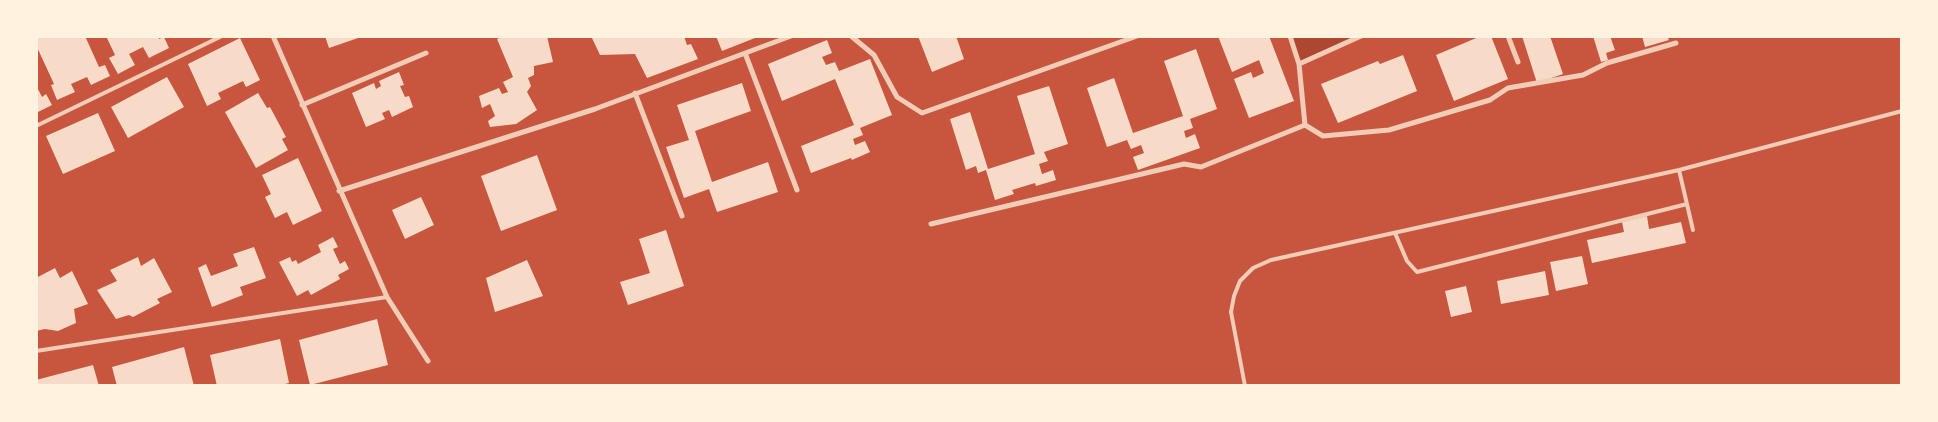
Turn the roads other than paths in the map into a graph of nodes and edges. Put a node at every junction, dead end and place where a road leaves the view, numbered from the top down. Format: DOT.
graph roads {
  1 [pos="222,36"];
  2 [pos="273,36"];
  3 [pos="791,36"];
  4 [pos="851,36"];
  5 [pos="1137,36"];
  6 [pos="1290,36"];
  7 [pos="1362,36"];
  8 [pos="1508,36"];
  9 [pos="1676,43"];
  10 [pos="745,53"];
  11 [pos="426,54"];
  12 [pos="1518,62"];
  13 [pos="1299,64"];
  14 [pos="635,94"];
  15 [pos="302,105"];
  16 [pos="1902,112"];
  17 [pos="1305,124"];
  18 [pos="36,126"];
  19 [pos="1679,170"];
  20 [pos="797,190"];
  21 [pos="339,192"];
  22 [pos="1687,204"];
  23 [pos="682,216"];
  24 [pos="931,224"];
  25 [pos="1693,230"];
  26 [pos="1395,233"];
  27 [pos="387,297"];
  28 [pos="36,351"];
  29 [pos="428,361"];
  30 [pos="1245,386"];
  1 -- 18 [label="lane"];
  2 -- 15 [label="street"];
  3 -- 10 [label="street"];
  4 -- 5 [label="street"];
  6 -- 13 [label="street"];
  7 -- 13 [label="street"];
  8 -- 12 [label="street"];
  9 -- 17 [label="street"];
  10 -- 14 [label="street"];
  10 -- 20 [label="street"];
  11 -- 15 [label="street"];
  13 -- 17 [label="street"];
  14 -- 21 [label="street"];
  14 -- 23 [label="street"];
  15 -- 21 [label="street"];
  16 -- 19 [label="lane"];
  17 -- 24 [label="street"];
  19 -- 22 [label="lane"];
  19 -- 26 [label="lane"];
  21 -- 27 [label="street"];
  22 -- 25 [label="lane"];
  22 -- 26 [label="lane"];
  26 -- 30 [label="lane"];
  27 -- 28 [label="lane"];
  27 -- 29 [label="street"];
}
